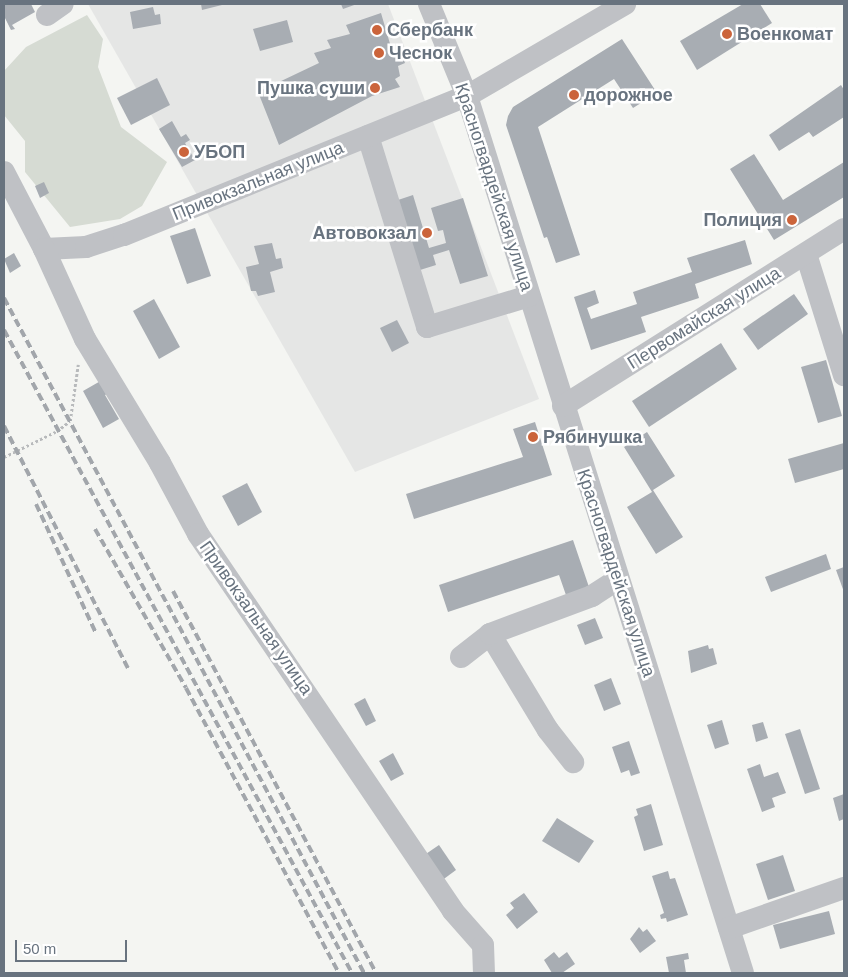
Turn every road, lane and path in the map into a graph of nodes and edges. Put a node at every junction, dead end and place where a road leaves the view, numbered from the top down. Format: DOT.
graph roads {
  1 [pos="429,4"];
  2 [pos="625,4"];
  3 [pos="467,96"];
  4 [pos="368,136"];
  5 [pos="4,172"];
  6 [pos="844,229"];
  7 [pos="44,249"];
  8 [pos="806,254"];
  9 [pos="529,296"];
  10 [pos="84,339"];
  11 [pos="844,375"];
  12 [pos="563,406"];
  13 [pos="4,457"];
  14 [pos="618,579"];
  15 [pos="490,634"];
  16 [pos="461,657"];
  17 [pos="573,762"];
  18 [pos="844,888"];
  19 [pos="729,928"];
  20 [pos="484,973"];
  21 [pos="743,973"];
  1 -- 3 [label="street, Красногвардейская улица"];
  2 -- 3 [label="street, Привокзальная улица"];
  3 -- 4 [label="street, Привокзальная улица"];
  3 -- 9 [label="street, Красногвардейская улица"];
  4 -- 7 [label="street, Привокзальная улица"];
  4 -- 9 [label="street"];
  5 -- 7 [label="street, Привокзальная улица"];
  6 -- 8 [label="street, Первомайская улица"];
  7 -- 10 [label="street, Привокзальная улица"];
  8 -- 11 [label="street"];
  8 -- 12 [label="street, Первомайская улица"];
  9 -- 12 [label="street, Красногвардейская улица"];
  10 -- 13 [label="path"];
  10 -- 20 [label="street, Привокзальная улица"];
  12 -- 14 [label="street, Красногвардейская улица"];
  14 -- 15 [label="street"];
  14 -- 19 [label="street, Красногвардейская улица"];
  15 -- 16 [label="street"];
  15 -- 17 [label="street"];
  18 -- 19 [label="street"];
  19 -- 21 [label="street, Красногвардейская улица"];
}
